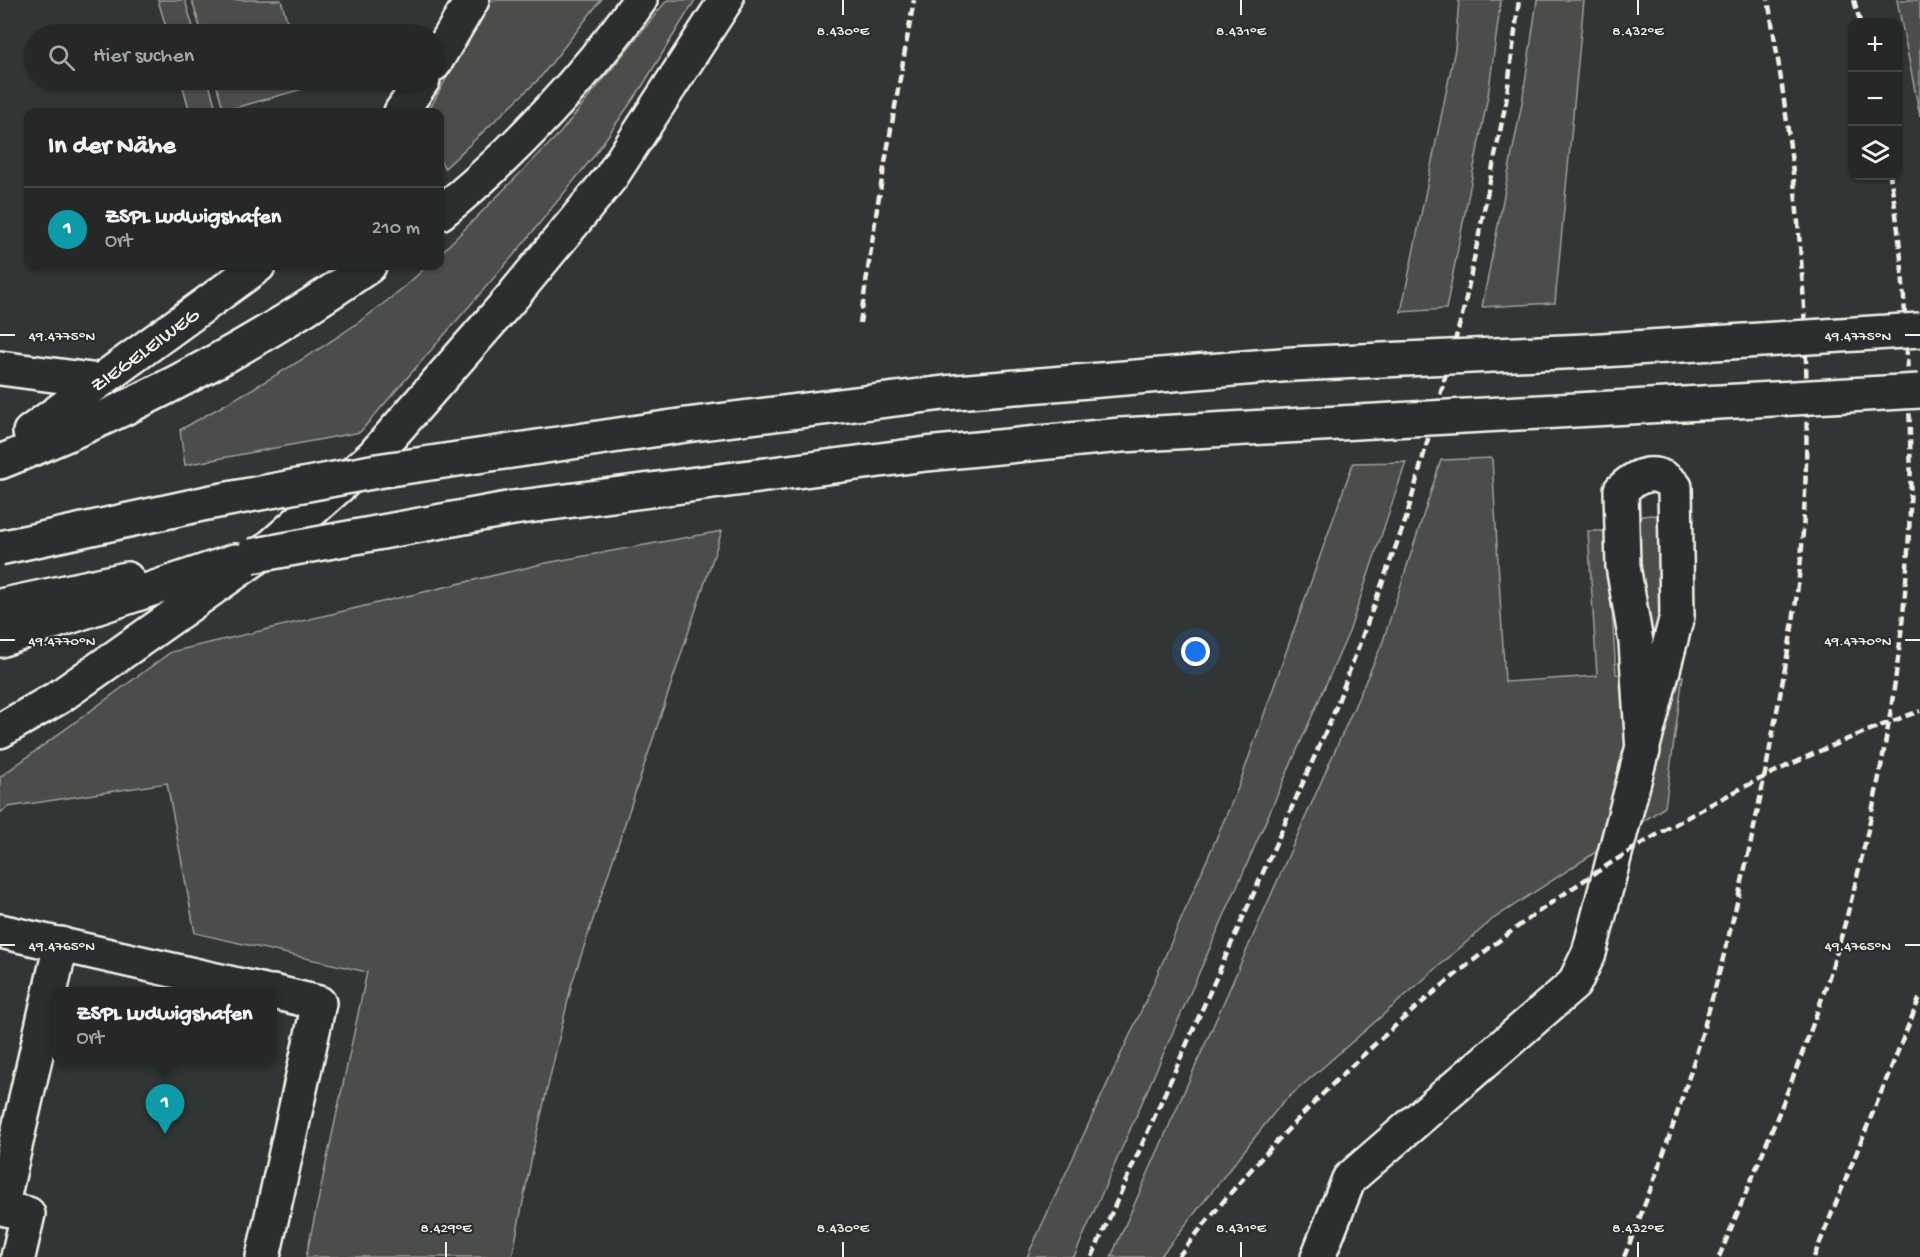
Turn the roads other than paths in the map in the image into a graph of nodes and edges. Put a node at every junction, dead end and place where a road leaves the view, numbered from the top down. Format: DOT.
graph roads {
  1 [pos="472,0"];
  2 [pos="640,0"];
  3 [pos="726,0"];
  4 [pos="444,47"];
  5 [pos="416,90"];
  6 [pos="404,108"];
  7 [pos="444,210"];
  8 [pos="252,270"];
  9 [pos="363,270"];
  10 [pos="1920,330"];
  11 [pos="0,368"];
  12 [pos="99,381"];
  13 [pos="1920,392"];
  14 [pos="30,432"];
  15 [pos="0,462"];
  16 [pos="0,548"];
  17 [pos="251,556"];
  18 [pos="0,606"];
  19 [pos="0,640"];
  20 [pos="0,731"];
  21 [pos="1643,752"];
  22 [pos="0,931"];
  23 [pos="61,944"];
  24 [pos="249,987"];
  25 [pos="277,993"];
  26 [pos="1,1208"];
  27 [pos="18,1257"];
  28 [pos="262,1257"];
  29 [pos="1318,1257"];
  1 -- 4 [label="main road"];
  2 -- 7 [label="main road"];
  3 -- 20 [label="main road"];
  5 -- 6 [label="main road"];
  8 -- 12 [label="main road, ZIEGELEIWEG"];
  9 -- 15 [label="main road"];
  10 -- 16 [label="main road, bridge"];
  11 -- 12 [label="main road"];
  12 -- 14 [label="main road, ZIEGELEIWEG"];
  13 -- 17 [label="main road, bridge"];
  17 -- 18 [label="main road"];
  17 -- 19 [label="main road"];
  21 -- 21 [label="main road"];
  21 -- 29 [label="main road"];
  22 -- 23 [label="main road"];
  23 -- 24 [label="main road"];
  23 -- 26 [label="main road"];
  25 -- 28 [label="main road"];
  26 -- 27 [label="main road"];
}
